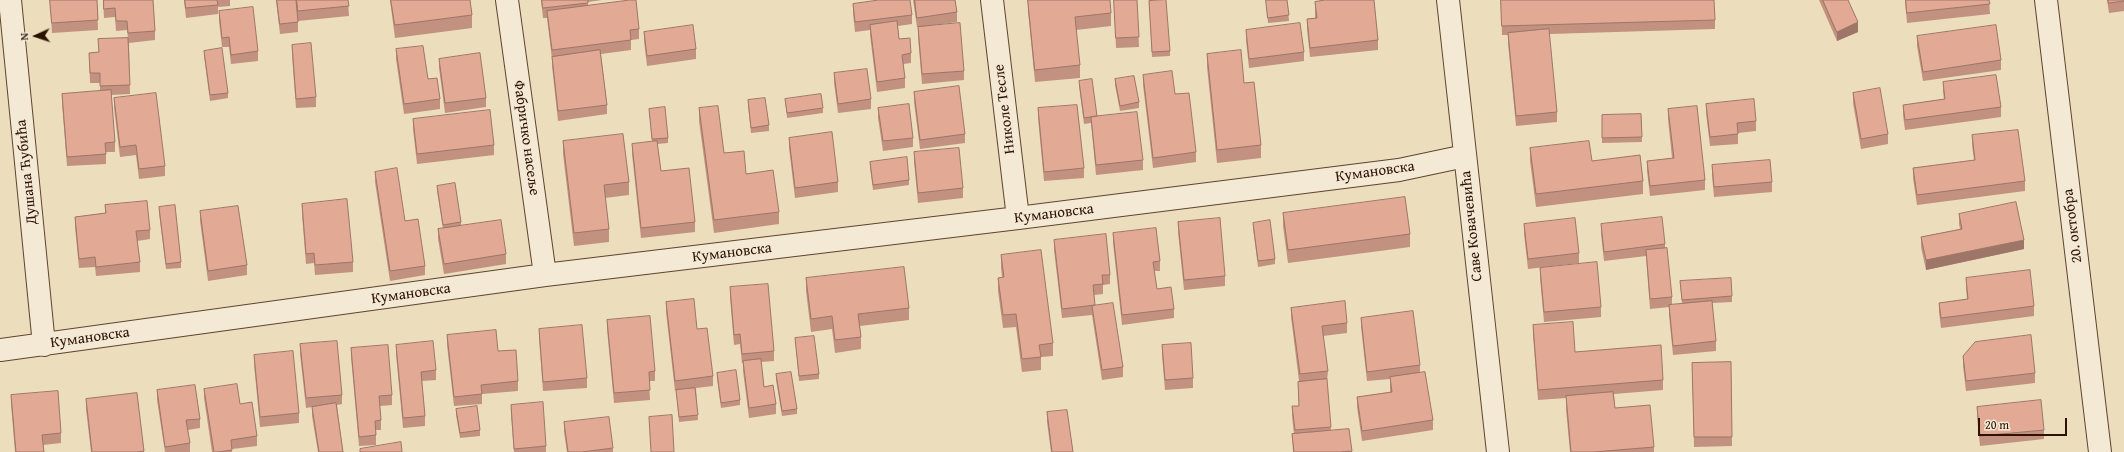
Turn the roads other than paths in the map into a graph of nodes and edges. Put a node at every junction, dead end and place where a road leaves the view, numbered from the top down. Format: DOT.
graph roads {
  1 [pos="10,0"];
  2 [pos="507,0"];
  3 [pos="992,0"];
  4 [pos="1448,0"];
  5 [pos="2046,0"];
  6 [pos="1465,156"];
  7 [pos="1018,218"];
  8 [pos="545,275"];
  9 [pos="44,345"];
  10 [pos="0,350"];
  11 [pos="1498,452"];
  12 [pos="2100,452"];
  1 -- 9 [label="street, Душана Ћубића"];
  2 -- 8 [label="street, Фабричко насеље"];
  3 -- 7 [label="street, Николе Тесле"];
  4 -- 6 [label="street, Саве Ковачевића"];
  5 -- 12 [label="street, 20. октобра"];
  6 -- 7 [label="street, Кумановска"];
  6 -- 11 [label="street, Саве Ковачевића"];
  7 -- 8 [label="street, Кумановска"];
  8 -- 9 [label="street, Кумановска"];
  9 -- 10 [label="street, Кумановска"];
}
